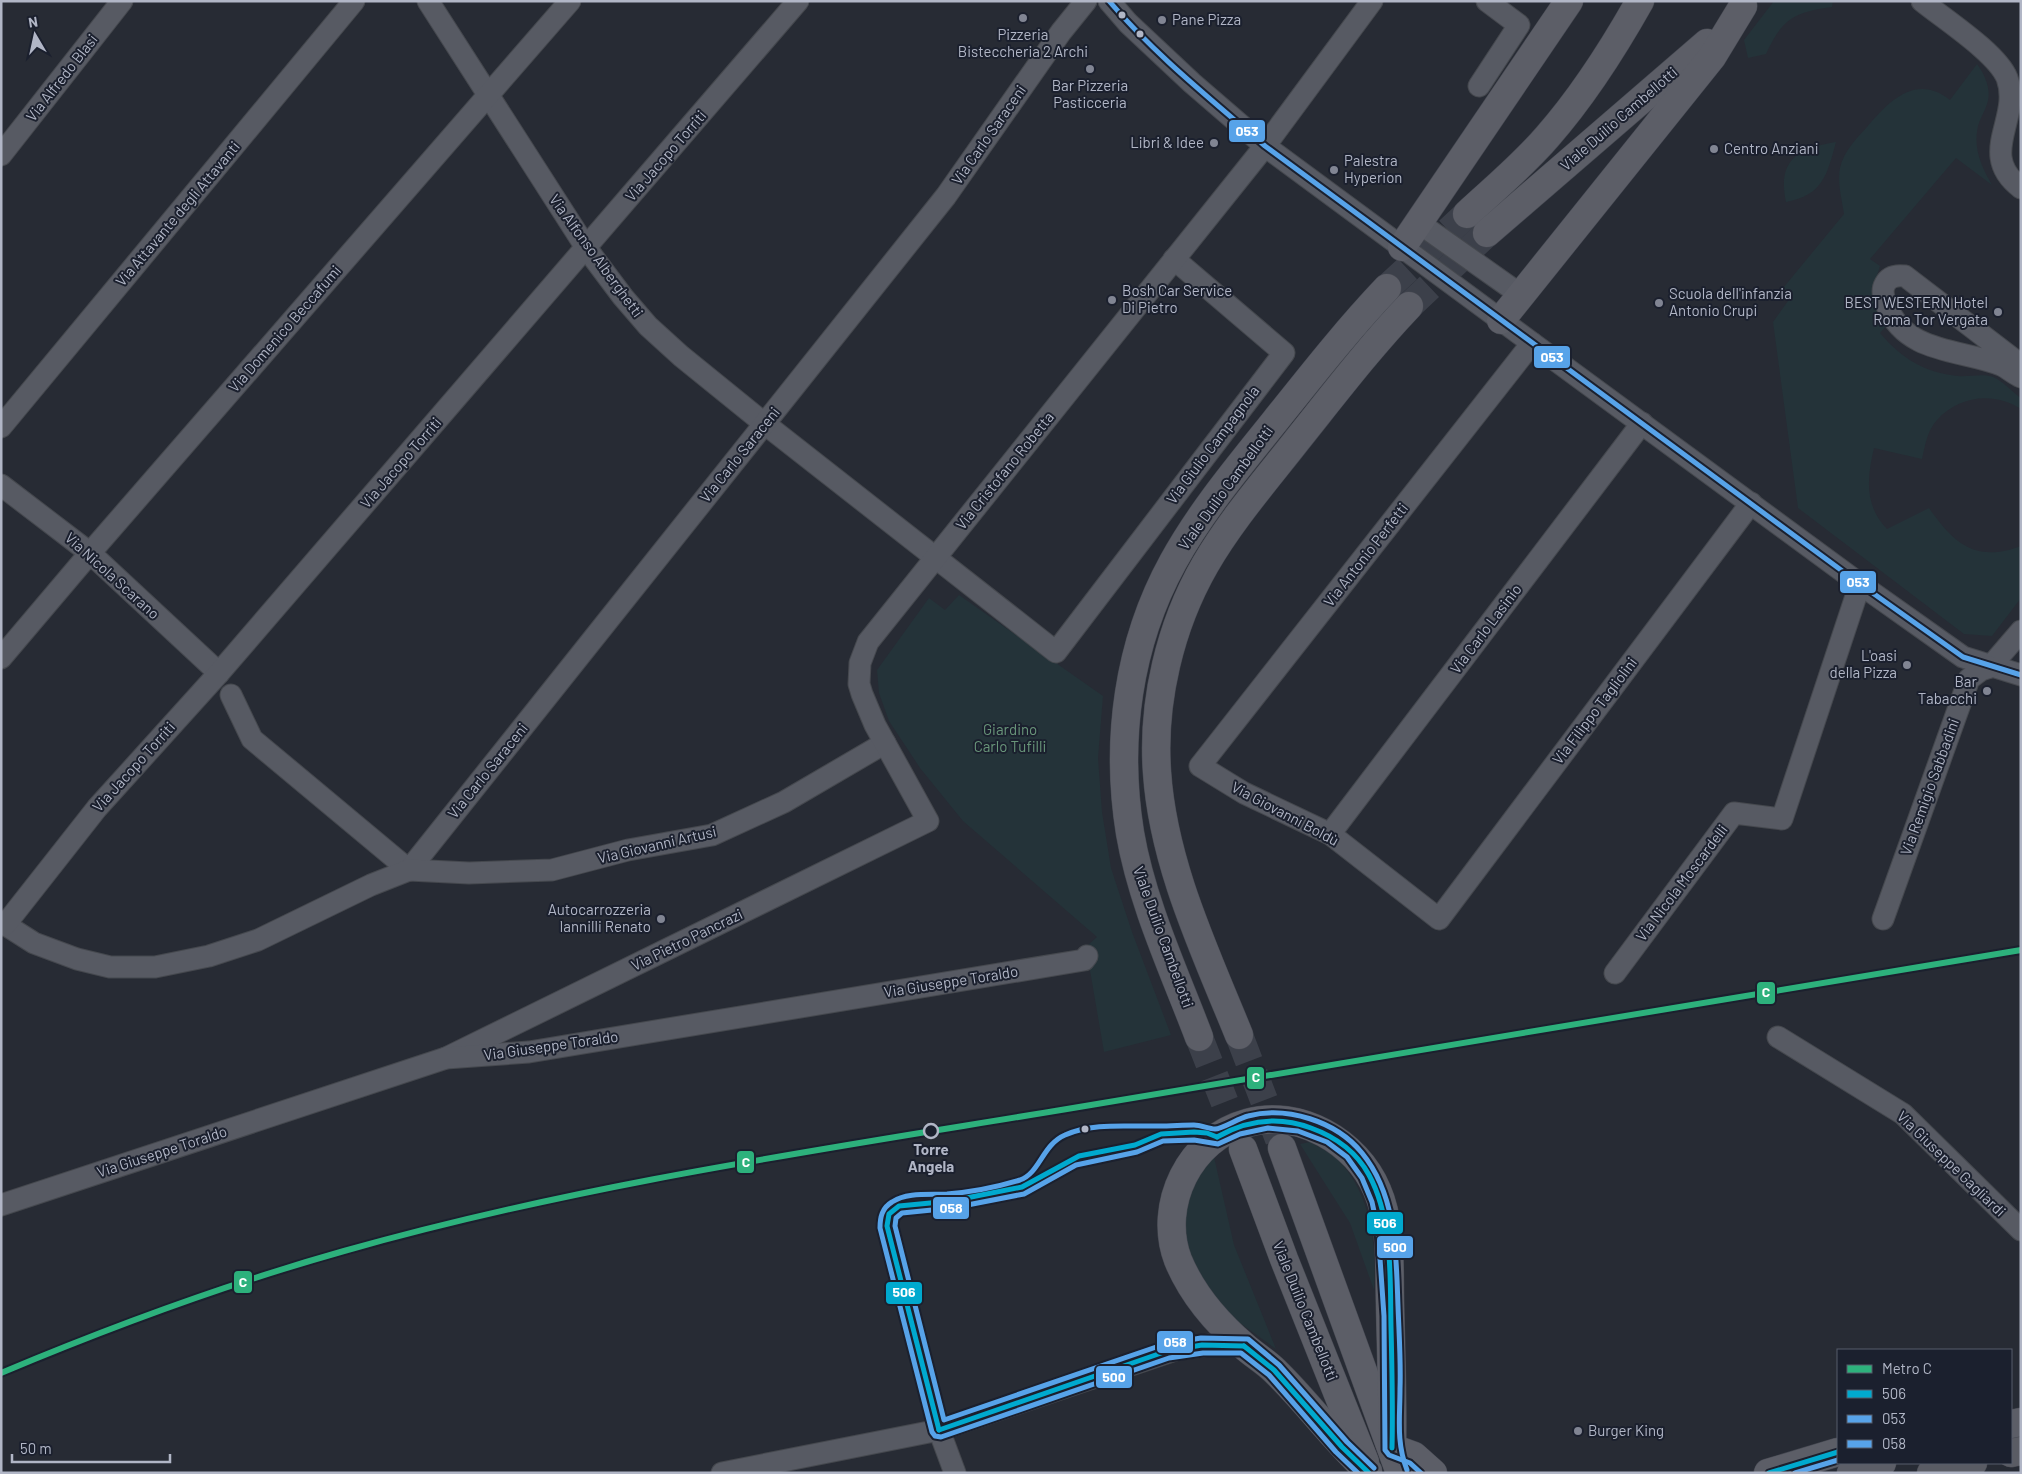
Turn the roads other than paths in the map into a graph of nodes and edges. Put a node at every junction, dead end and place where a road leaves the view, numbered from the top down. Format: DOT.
graph roads {
  1 [pos="122,1"];
  2 [pos="354,1"];
  3 [pos="570,1"];
  4 [pos="798,1"];
  5 [pos="1086,1"];
  6 [pos="1109,1"];
  7 [pos="1372,1"];
  8 [pos="1487,1"];
  9 [pos="1569,1"];
  10 [pos="1640,1"];
  11 [pos="1922,1"];
  12 [pos="1745,3"];
  13 [pos="436,5"];
  14 [pos="1479,86"];
  15 [pos="487,97"];
  16 [pos="1265,146"];
  17 [pos="1,155"];
  18 [pos="2021,188"];
  19 [pos="1467,214"];
  20 [pos="1420,222"];
  21 [pos="1487,233"];
  22 [pos="1402,247"];
  23 [pos="587,249"];
  24 [pos="1174,259"];
  25 [pos="1386,288"];
  26 [pos="1521,295"];
  27 [pos="1409,306"];
  28 [pos="1502,320"];
  29 [pos="1532,344"];
  30 [pos="2021,366"];
  31 [pos="2021,378"];
  32 [pos="1642,423"];
  33 [pos="765,424"];
  34 [pos="1,427"];
  35 [pos="1,485"];
  36 [pos="1751,503"];
  37 [pos="90,553"];
  38 [pos="934,558"];
  39 [pos="1860,584"];
  40 [pos="2021,631"];
  41 [pos="1,658"];
  42 [pos="1990,667"];
  43 [pos="218,673"];
  44 [pos="2021,676"];
  45 [pos="231,695"];
  46 [pos="885,743"];
  47 [pos="1200,766"];
  48 [pos="928,821"];
  49 [pos="1330,834"];
  50 [pos="409,870"];
  51 [pos="1883,919"];
  52 [pos="1439,920"];
  53 [pos="3,924"];
  54 [pos="1087,956"];
  55 [pos="1615,974"];
  56 [pos="1239,1035"];
  57 [pos="1199,1037"];
  58 [pos="1778,1037"];
  59 [pos="446,1058"];
  60 [pos="1282,1148"];
  61 [pos="1243,1149"];
  62 [pos="1,1206"];
  63 [pos="2021,1230"];
  64 [pos="1244,1346"];
  65 [pos="940,1430"];
  66 [pos="1837,1452"];
  67 [pos="1396,1461"];
  68 [pos="1879,1464"];
  69 [pos="1969,1464"];
  70 [pos="1368,1472"];
  71 [pos="722,1473"];
  72 [pos="955,1473"];
  73 [pos="1433,1473"];
  74 [pos="1768,1473"];
  75 [pos="1851,1473"];
  76 [pos="1931,1473"];
  1 -- 17 [label="street, Via Alfredo Blasi"];
  2 -- 34 [label="street, Via Attavante degli Attavanti"];
  3 -- 15 [label="street, Via Domenico Beccafumi"];
  4 -- 23 [label="street, Via Jacopo Torriti"];
  5 -- 33 [label="street, Via Carlo Saraceni"];
  6 -- 16 [label="street"];
  7 -- 16 [label="street, Via Cristofano Robetta"];
  8 -- 14 [label="street"];
  9 -- 20 [label="main road"];
  10 -- 19 [label="main road"];
  11 -- 18 [label="street"];
  12 -- 21 [label="main road, Viale Duilio Cambellotti"];
  12 -- 26 [label="main road"];
  13 -- 15 [label="street, Via Alfonso Alberghetti"];
  15 -- 23 [label="street, Via Alfonso Alberghetti"];
  15 -- 37 [label="street, Via Domenico Beccafumi"];
  16 -- 22 [label="street"];
  16 -- 24 [label="street, Via Cristofano Robetta"];
  20 -- 22 [label="main road"];
  20 -- 26 [label="street"];
  22 -- 28 [label="street"];
  23 -- 33 [label="street, Via Alfonso Alberghetti"];
  23 -- 43 [label="street, Via Jacopo Torriti"];
  24 -- 38 [label="street, Via Cristofano Robetta"];
  24 -- 38 [label="street, Via Giulio Campagnola"];
  25 -- 57 [label="main road, Viale Duilio Cambellotti"];
  26 -- 28 [label="main road"];
  27 -- 56 [label="main road, Viale Duilio Cambellotti"];
  28 -- 29 [label="street"];
  29 -- 32 [label="street"];
  29 -- 47 [label="street, Via Antonio Perfetti"];
  30 -- 31 [label="street"];
  32 -- 36 [label="street"];
  32 -- 49 [label="street, Via Carlo Lasinio"];
  33 -- 38 [label="street, Via Alfonso Alberghetti"];
  33 -- 50 [label="street, Via Carlo Saraceni"];
  35 -- 37 [label="street, Via Nicola Scarano"];
  36 -- 39 [label="street"];
  36 -- 52 [label="street, Via Filippo Tagliolini"];
  37 -- 41 [label="street, Via Domenico Beccafumi"];
  37 -- 43 [label="street, Via Nicola Scarano"];
  38 -- 46 [label="street, Via Cristofano Robetta"];
  39 -- 42 [label="street"];
  39 -- 55 [label="street, Via Nicola Moscardelli"];
  40 -- 42 [label="street, Via Remigio Sabbadini"];
  42 -- 44 [label="street"];
  42 -- 51 [label="street, Via Remigio Sabbadini"];
  43 -- 53 [label="street, Via Jacopo Torriti"];
  45 -- 50 [label="street"];
  46 -- 48 [label="street, Via Cristofano Robetta"];
  46 -- 50 [label="street, Via Giovanni Artusi"];
  47 -- 49 [label="street, Via Giovanni Boldù"];
  48 -- 59 [label="street, Via Pietro Pancrazi"];
  49 -- 52 [label="street, Via Giovanni Boldù"];
  50 -- 53 [label="street, Via Giovanni Artusi"];
  54 -- 59 [label="street, Via Giuseppe Toraldo"];
  58 -- 63 [label="street, Via Giuseppe Gagliardi"];
  59 -- 62 [label="street, Via Giuseppe Toraldo"];
  60 -- 67 [label="main road, Viale Duilio Cambellotti"];
  61 -- 70 [label="main road, Viale Duilio Cambellotti"];
  64 -- 65 [label="street"];
  64 -- 67 [label="main road"];
  64 -- 70 [label="main road"];
  65 -- 71 [label="street"];
  65 -- 72 [label="street"];
  66 -- 74 [label="main road"];
  67 -- 73 [label="main road"];
  68 -- 75 [label="main road"];
  69 -- 76 [label="main road"];
}
